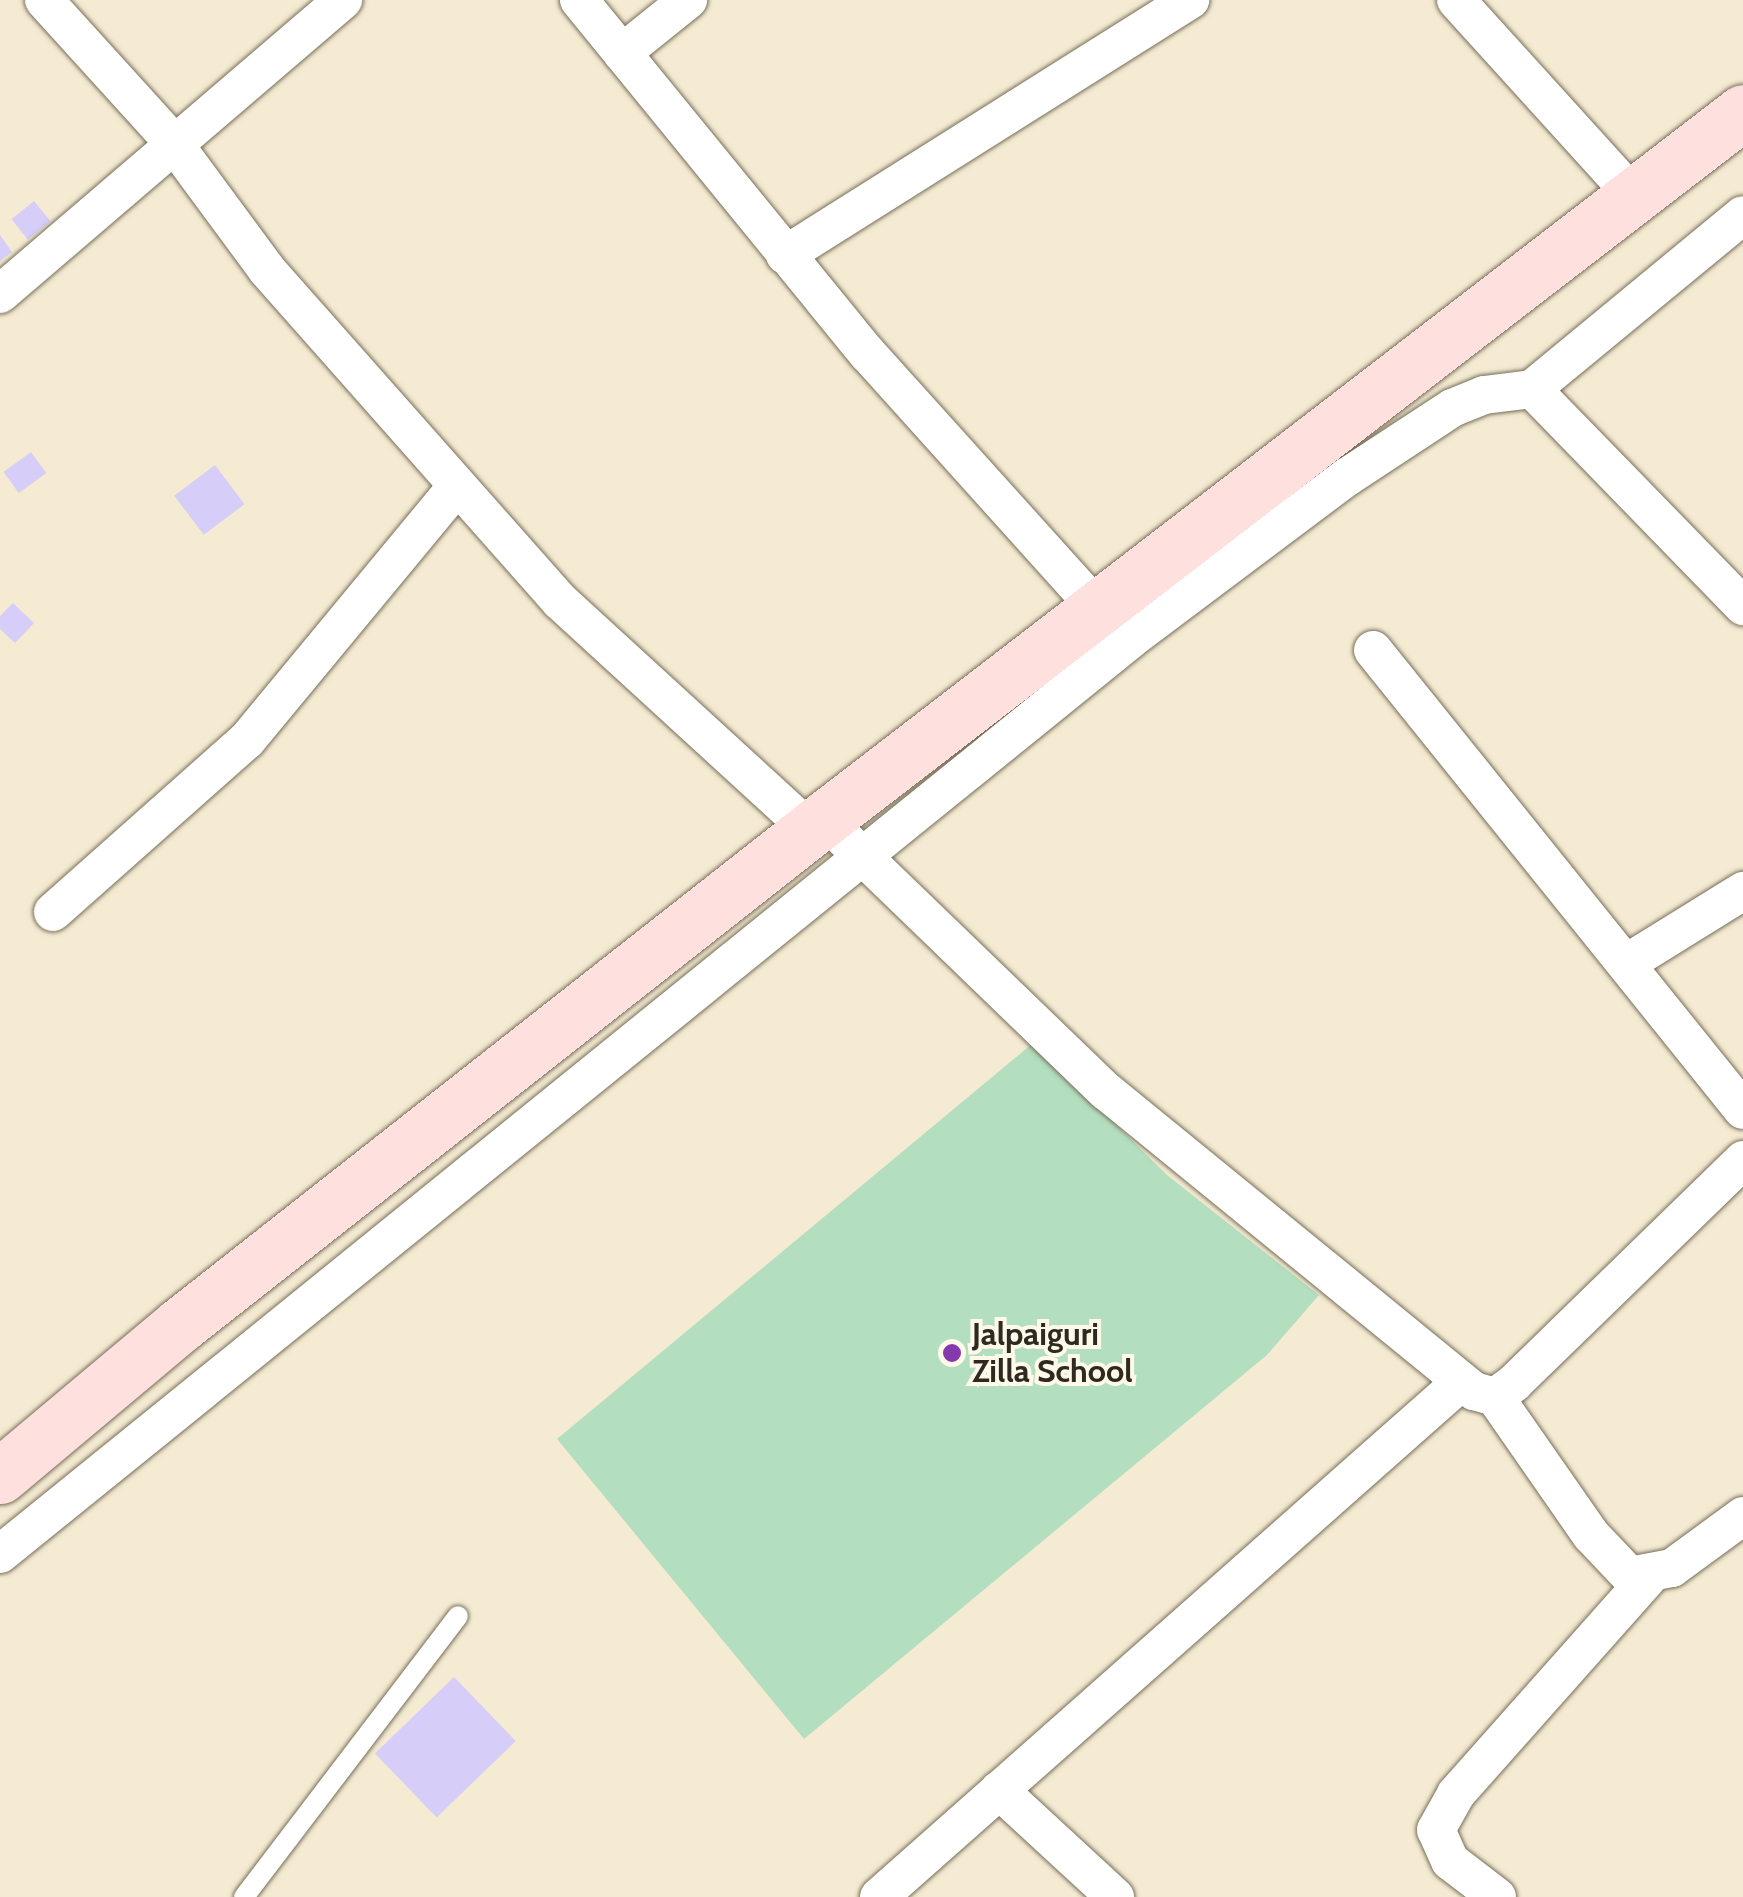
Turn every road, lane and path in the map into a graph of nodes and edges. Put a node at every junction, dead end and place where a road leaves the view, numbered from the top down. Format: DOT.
graph roads {
  1 [pos="44,0"];
  2 [pos="343,0"];
  3 [pos="579,0"];
  4 [pos="688,0"];
  5 [pos="1190,0"];
  6 [pos="1456,0"];
  7 [pos="622,53"];
  8 [pos="1743,112"];
  9 [pos="172,141"];
  10 [pos="1632,194"];
  11 [pos="1743,215"];
  12 [pos="785,255"];
  13 [pos="0,294"];
  14 [pos="1532,389"];
  15 [pos="456,486"];
  16 [pos="1743,606"];
  17 [pos="1099,611"];
  18 [pos="1373,650"];
  19 [pos="817,825"];
  20 [pos="864,858"];
  21 [pos="1743,891"];
  22 [pos="53,912"];
  23 [pos="1627,963"];
  24 [pos="1743,1110"];
  25 [pos="1743,1160"];
  26 [pos="1460,1382"];
  27 [pos="1495,1397"];
  28 [pos="0,1476"];
  29 [pos="1743,1516"];
  30 [pos="0,1554"];
  31 [pos="1648,1578"];
  32 [pos="458,1616"];
  33 [pos="1000,1790"];
  34 [pos="244,1897"];
  35 [pos="879,1897"];
  36 [pos="1115,1897"];
  37 [pos="1496,1897"];
  1 -- 9 [label="street"];
  2 -- 9 [label="street"];
  3 -- 7 [label="street"];
  4 -- 7 [label="street"];
  5 -- 12 [label="street"];
  6 -- 10 [label="street"];
  7 -- 12 [label="street"];
  8 -- 10 [label="street"];
  9 -- 13 [label="street"];
  9 -- 15 [label="street"];
  10 -- 17 [label="street"];
  11 -- 14 [label="street"];
  12 -- 17 [label="street"];
  14 -- 16 [label="street"];
  14 -- 20 [label="street"];
  15 -- 19 [label="street"];
  15 -- 22 [label="street"];
  17 -- 19 [label="street"];
  18 -- 23 [label="street"];
  19 -- 20 [label="street"];
  19 -- 28 [label="street"];
  20 -- 26 [label="street"];
  20 -- 30 [label="street"];
  21 -- 23 [label="street"];
  23 -- 24 [label="street"];
  25 -- 27 [label="street"];
  26 -- 27 [label="street"];
  26 -- 33 [label="street"];
  27 -- 31 [label="street"];
  29 -- 31 [label="street"];
  31 -- 37 [label="street"];
  32 -- 34 [label="lane"];
  33 -- 35 [label="street"];
  33 -- 36 [label="street"];
}
